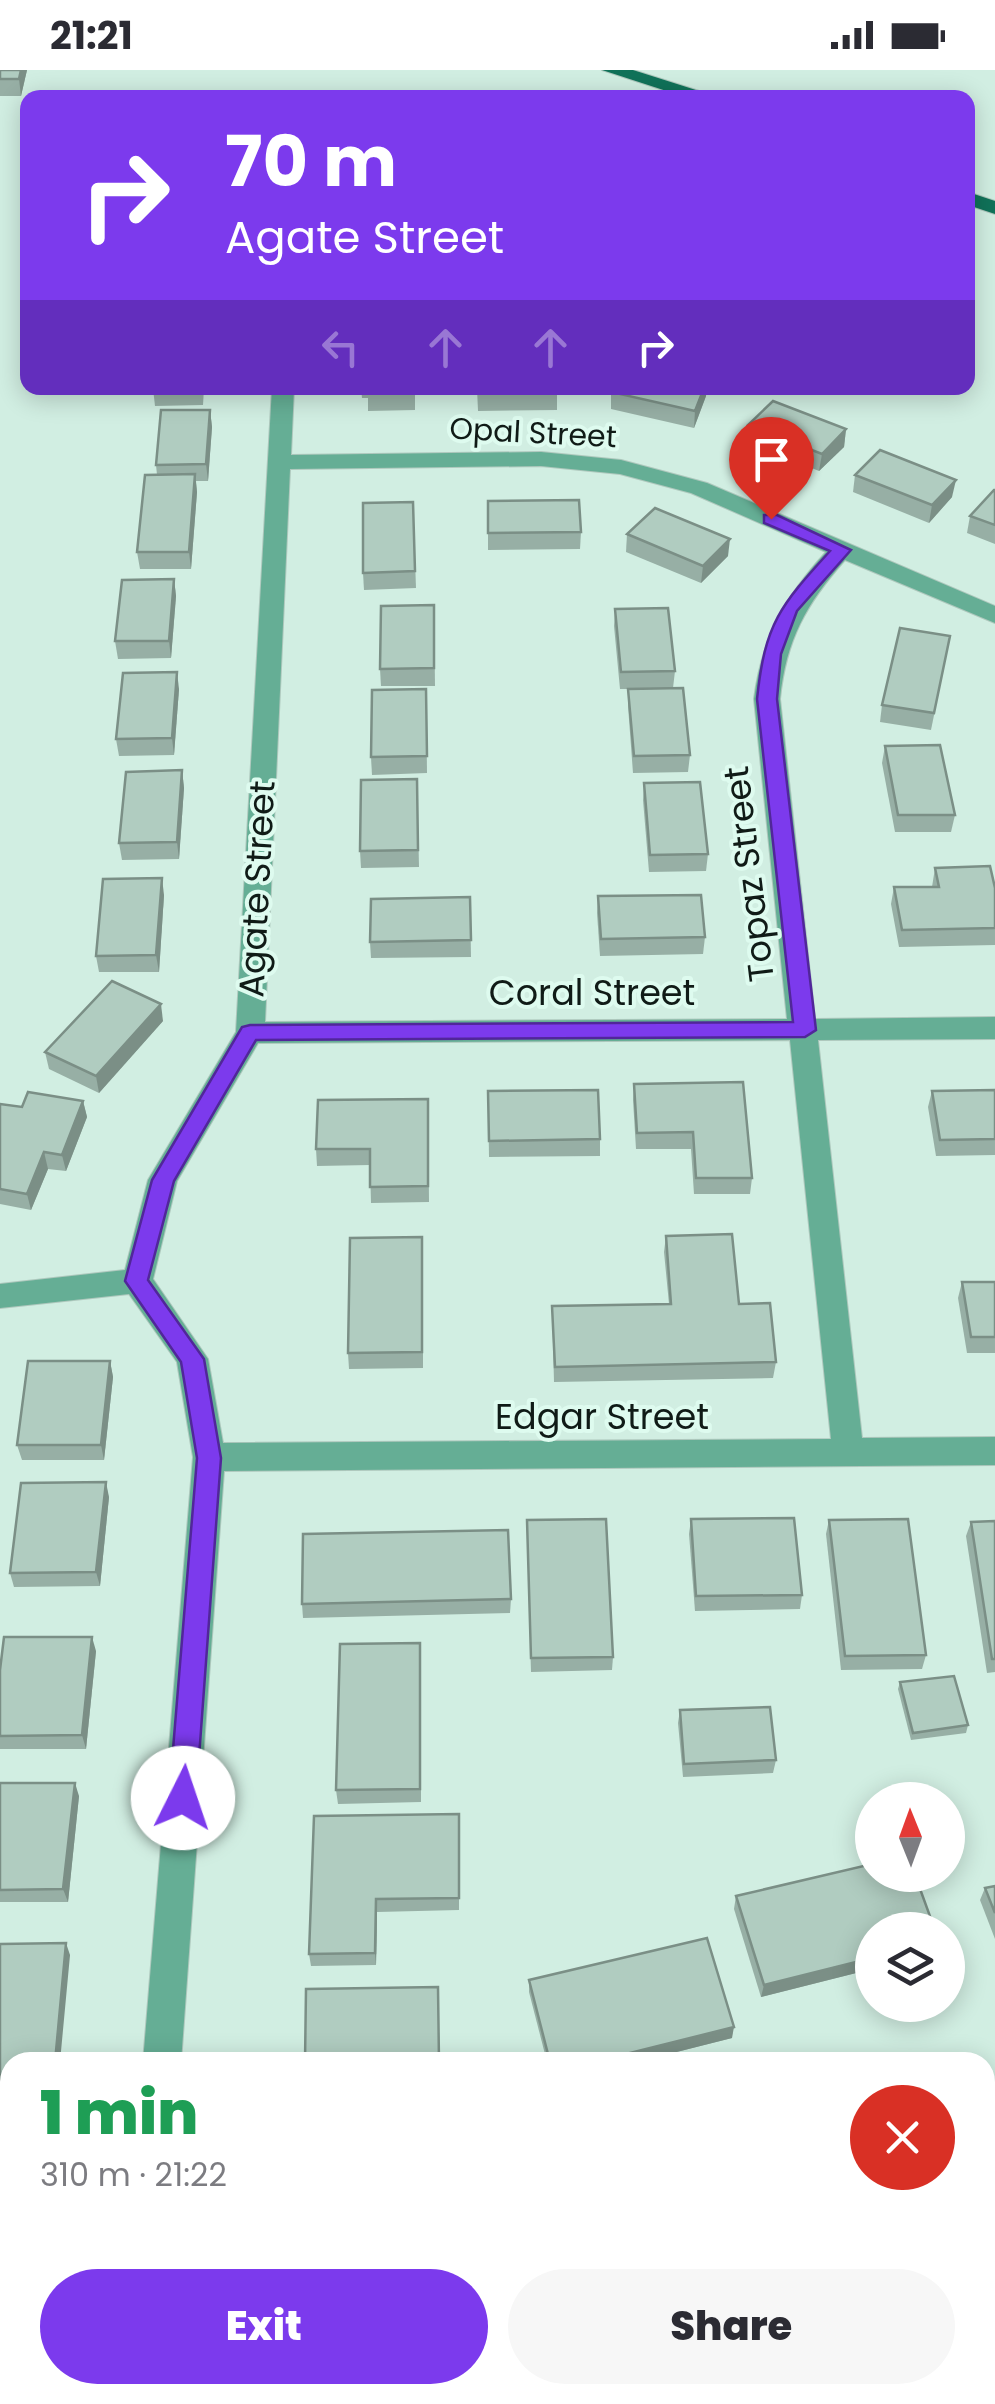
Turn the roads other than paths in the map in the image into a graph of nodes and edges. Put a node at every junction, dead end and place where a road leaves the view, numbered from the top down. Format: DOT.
graph roads {
  1 [pos="612,70"];
  2 [pos="652,70"];
  3 [pos="681,90"];
  4 [pos="692,90"];
  5 [pos="283,395"];
  6 [pos="279,462"];
  7 [pos="842,550"];
  8 [pos="995,615"];
  9 [pos="995,1028"];
  10 [pos="805,1030"];
  11 [pos="250,1032"];
  12 [pos="136,1281"];
  13 [pos="0,1296"];
  14 [pos="995,1451"];
  15 [pos="848,1452"];
  16 [pos="209,1458"];
  17 [pos="163,2052"];
  1 -- 3 [label="main road"];
  2 -- 4 [label="main road"];
  5 -- 6 [label="street, Agate Street"];
  6 -- 7 [label="street, Opal Street"];
  6 -- 11 [label="street, Agate Street"];
  7 -- 8 [label="street, Opal Street"];
  7 -- 10 [label="street, Topaz Street"];
  9 -- 10 [label="street, Coral Street"];
  10 -- 11 [label="street, Coral Street"];
  10 -- 15 [label="street, Topaz Street"];
  11 -- 12 [label="street, Agate Street"];
  12 -- 13 [label="street"];
  12 -- 16 [label="street"];
  14 -- 15 [label="street, Edgar Street"];
  15 -- 16 [label="street, Edgar Street"];
  16 -- 17 [label="street"];
}
